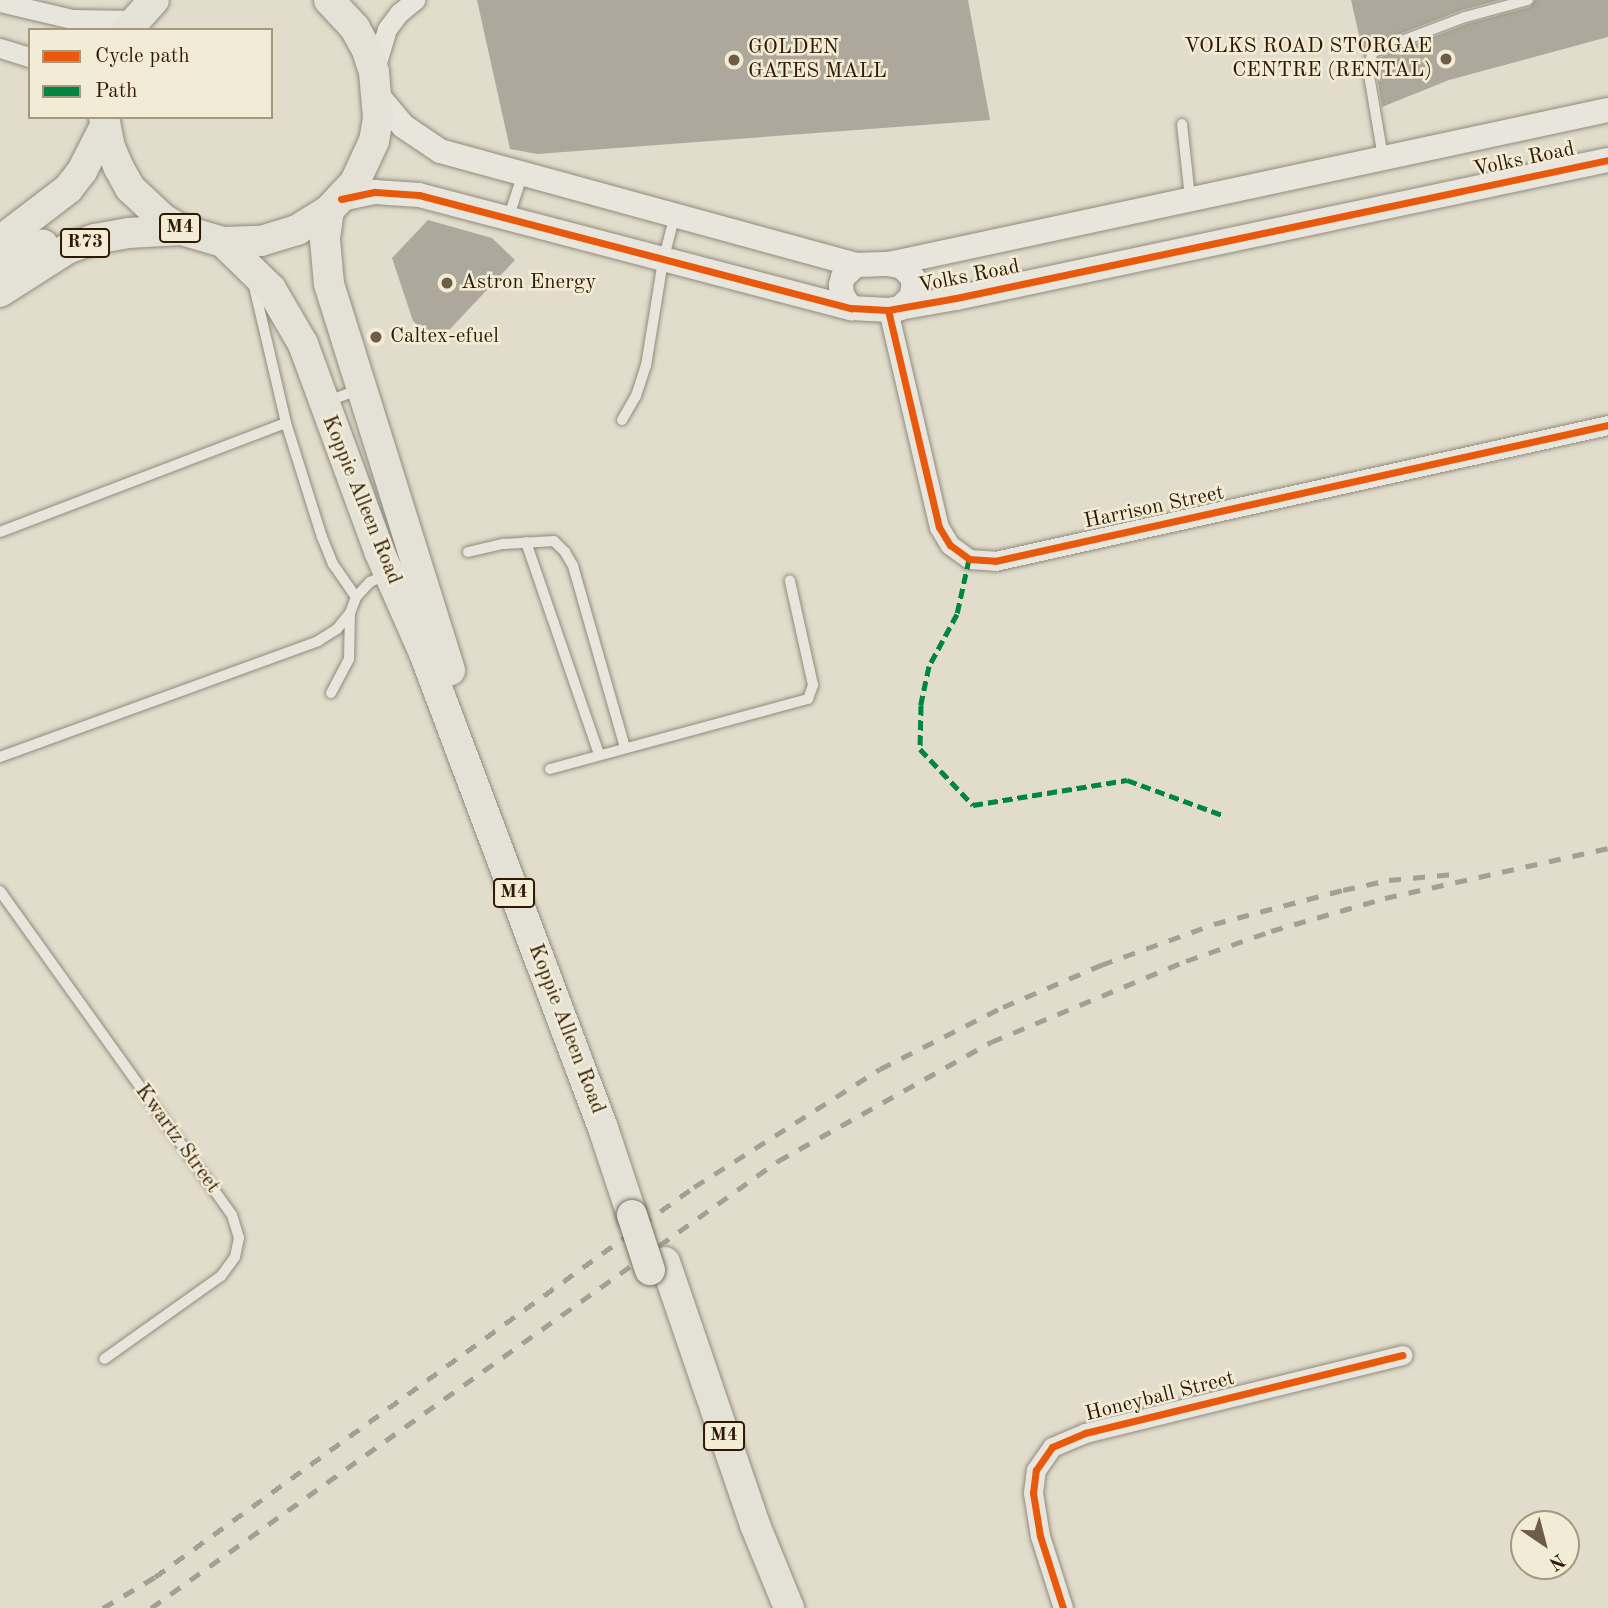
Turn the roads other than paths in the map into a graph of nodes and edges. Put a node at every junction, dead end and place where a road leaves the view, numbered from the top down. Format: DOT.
graph roads {
  1 [pos="329,0"];
  2 [pos="415,0"];
  3 [pos="1528,0"];
  4 [pos="0,2"];
  5 [pos="140,12"];
  6 [pos="0,48"];
  7 [pos="28,56"];
  8 [pos="376,84"];
  9 [pos="1608,110"];
  10 [pos="104,121"];
  11 [pos="1182,124"];
  12 [pos="1383,157"];
  13 [pos="1608,160"];
  14 [pos="523,173"];
  15 [pos="1191,198"];
  16 [pos="335,205"];
  17 [pos="675,215"];
  18 [pos="508,220"];
  19 [pos="182,230"];
  20 [pos="128,233"];
  21 [pos="0,241"];
  22 [pos="223,242"];
  23 [pos="663,261"];
  24 [pos="0,262"];
  25 [pos="889,264"];
  26 [pos="856,265"];
  27 [pos="250,268"];
  28 [pos="0,292"];
  29 [pos="851,307"];
  30 [pos="893,309"];
  31 [pos="362,388"];
  32 [pos="323,403"];
  33 [pos="622,420"];
  34 [pos="286,423"];
  35 [pos="1608,425"];
  36 [pos="0,532"];
  37 [pos="526,542"];
  38 [pos="468,552"];
  39 [pos="404,570"];
  40 [pos="790,580"];
  41 [pos="356,597"];
  42 [pos="350,613"];
  43 [pos="331,693"];
  44 [pos="625,747"];
  45 [pos="599,754"];
  46 [pos="0,757"];
  47 [pos="550,769"];
  48 [pos="0,891"];
  49 [pos="657,1266"];
  50 [pos="1403,1355"];
  51 [pos="104,1359"];
  52 [pos="769,1608"];
  53 [pos="789,1608"];
  54 [pos="1063,1608"];
  1 -- 8 [label="main road, M4"];
  2 -- 8 [label="street"];
  3 -- 12 [label="lane"];
  4 -- 5 [label="street"];
  6 -- 7 [label="street"];
  8 -- 14 [label="street, Volks Road"];
  8 -- 16 [label="main road, M4"];
  9 -- 12 [label="street, Volks Road"];
  10 -- 19 [label="main road, M4"];
  10 -- 21 [label="main road, R73"];
  11 -- 15 [label="lane"];
  12 -- 15 [label="street, Volks Road"];
  13 -- 30 [label="street, Volks Road"];
  14 -- 17 [label="street, Volks Road"];
  14 -- 18 [label="lane"];
  15 -- 25 [label="street, Volks Road"];
  16 -- 18 [label="street, Volks Road"];
  16 -- 22 [label="main road, M4"];
  16 -- 31 [label="main road, Koppie Alleen Road / M4"];
  17 -- 23 [label="lane"];
  17 -- 26 [label="street, Volks Road"];
  18 -- 23 [label="street, Volks Road"];
  19 -- 20 [label="main road, R73"];
  19 -- 22 [label="main road, M4"];
  20 -- 24 [label="main road"];
  20 -- 28 [label="main road, R73"];
  22 -- 27 [label="main road, Koppie Alleen Road / M4"];
  23 -- 29 [label="street, Volks Road"];
  23 -- 33 [label="lane"];
  25 -- 26 [label="street, Volks Road"];
  25 -- 30 [label="street"];
  26 -- 29 [label="street"];
  27 -- 32 [label="main road, Koppie Alleen Road / M4"];
  27 -- 34 [label="lane"];
  29 -- 30 [label="street, Volks Road"];
  30 -- 35 [label="street, Harrison Street"];
  31 -- 32 [label="lane"];
  31 -- 39 [label="main road, Koppie Alleen Road / M4"];
  32 -- 39 [label="main road, Koppie Alleen Road / M4"];
  34 -- 36 [label="lane"];
  34 -- 41 [label="lane"];
  37 -- 38 [label="lane"];
  37 -- 44 [label="lane"];
  37 -- 45 [label="lane"];
  39 -- 41 [label="lane"];
  39 -- 49 [label="main road, Koppie Alleen Road / M4"];
  40 -- 44 [label="lane"];
  41 -- 42 [label="lane"];
  42 -- 43 [label="lane"];
  42 -- 46 [label="lane"];
  44 -- 45 [label="lane"];
  45 -- 47 [label="lane"];
  48 -- 51 [label="lane, Kwartz Street"];
  49 -- 52 [label="main road, Koppie Alleen Road / M4"];
  49 -- 53 [label="main road, Koppie Alleen Road / M4"];
  50 -- 54 [label="street, Honeyball Street"];
}
